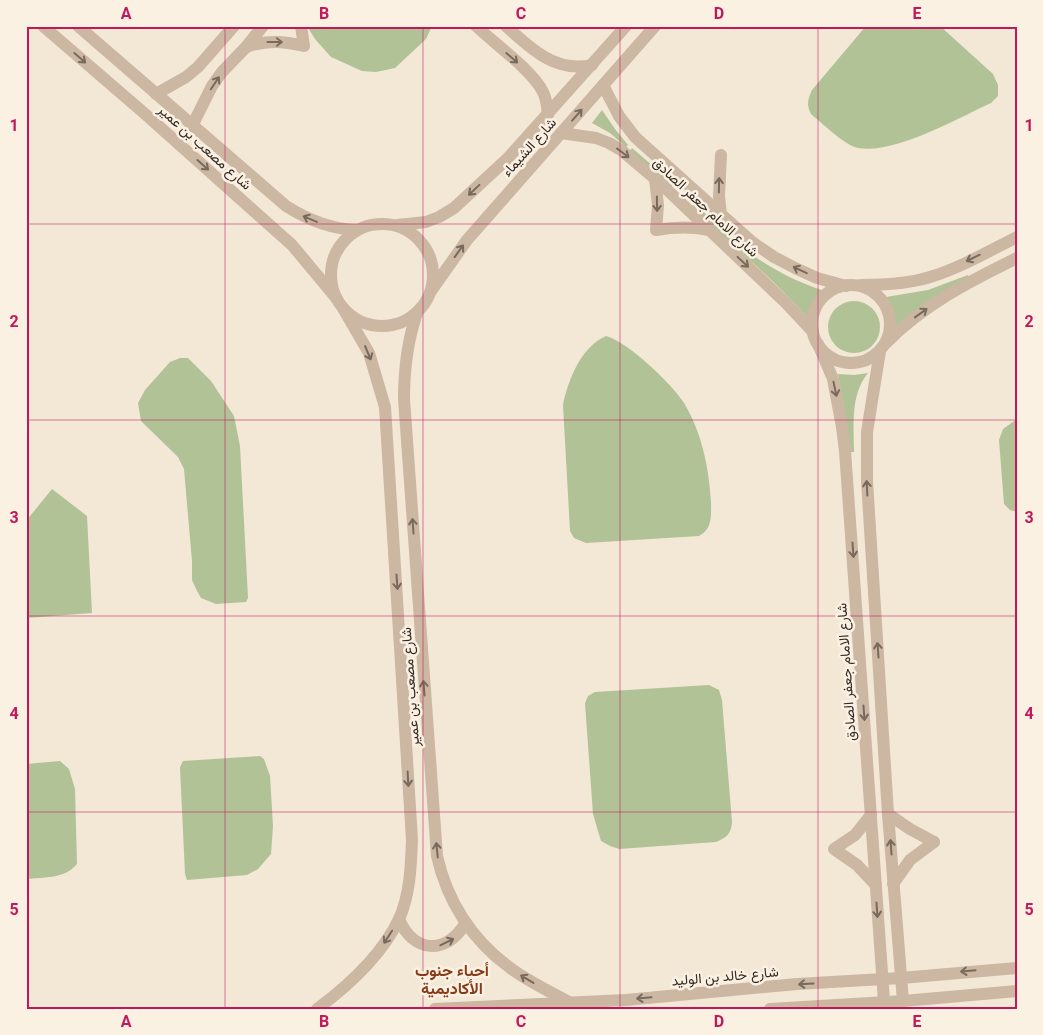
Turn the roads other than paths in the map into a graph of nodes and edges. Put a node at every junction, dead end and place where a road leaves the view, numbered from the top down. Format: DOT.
graph roads {
  1 [pos="43,26"];
  2 [pos="78,26"];
  3 [pos="263,26"];
  4 [pos="300,26"];
  5 [pos="476,26"];
  6 [pos="506,26"];
  7 [pos="626,26"];
  8 [pos="655,26"];
  9 [pos="232,28"];
  10 [pos="246,47"];
  11 [pos="592,65"];
  12 [pos="603,85"];
  13 [pos="156,94"];
  14 [pos="548,115"];
  15 [pos="192,126"];
  16 [pos="561,134"];
  17 [pos="721,155"];
  18 [pos="655,178"];
  19 [pos="721,216"];
  20 [pos="397,225"];
  21 [pos="357,230"];
  22 [pos="708,230"];
  23 [pos="1017,237"];
  24 [pos="1017,258"];
  25 [pos="851,286"];
  26 [pos="431,290"];
  27 [pos="336,299"];
  28 [pos="344,310"];
  29 [pos="417,313"];
  30 [pos="816,338"];
  31 [pos="882,348"];
  32 [pos="888,814"];
  33 [pos="871,815"];
  34 [pos="893,884"];
  35 [pos="876,885"];
  36 [pos="399,919"];
  37 [pos="465,924"];
  38 [pos="1017,968"];
  39 [pos="901,978"];
  40 [pos="882,980"];
  41 [pos="1017,991"];
  42 [pos="902,1000"];
  43 [pos="884,1001"];
  44 [pos="569,1002"];
  45 [pos="316,1009"];
  46 [pos="435,1009"];
  47 [pos="770,1009"];
  1 -- 27 [label="street, شارع مصعب بن عمير, one-way"];
  2 -- 13 [label="street, شارع مصعب بن عمير"];
  3 -- 10 [label="street"];
  10 -- 4 [label="street, one-way"];
  5 -- 14 [label="street, one-way"];
  6 -- 11 [label="street"];
  7 -- 11 [label="street, شارع الشيماء"];
  8 -- 12 [label="street, شارع الشيماء"];
  9 -- 13 [label="street"];
  15 -- 10 [label="street, one-way"];
  11 -- 14 [label="street, شارع الشيماء"];
  16 -- 12 [label="street, شارع الشيماء, one-way"];
  12 -- 19 [label="street, شارع الامام جعفر الصادق"];
  13 -- 15 [label="street, شارع مصعب بن عمير"];
  14 -- 20 [label="street, شارع الشيماء, one-way"];
  21 -- 15 [label="street, شارع مصعب بن عمير, one-way"];
  16 -- 18 [label="street, شارع الامام جعفر الصادق, one-way"];
  26 -- 16 [label="street, شارع الشيماء, one-way"];
  19 -- 17 [label="street, one-way"];
  18 -- 22 [label="street, شارع الامام جعفر الصادق"];
  18 -- 22 [label="street, one-way"];
  25 -- 19 [label="street, شارع الامام جعفر الصادق, one-way"];
  20 -- 21 [label="street"];
  20 -- 26 [label="street"];
  21 -- 27 [label="street"];
  22 -- 30 [label="street, شارع الامام جعفر الصادق, one-way"];
  23 -- 25 [label="street, one-way"];
  31 -- 24 [label="street, one-way"];
  25 -- 30 [label="street"];
  25 -- 31 [label="street"];
  26 -- 29 [label="street"];
  27 -- 28 [label="street"];
  28 -- 29 [label="street"];
  28 -- 36 [label="street, شارع مصعب بن عمير, one-way"];
  37 -- 29 [label="street, شارع مصعب بن عمير, one-way"];
  30 -- 31 [label="street"];
  30 -- 33 [label="street, شارع الامام جعفر الصادق, one-way"];
  32 -- 31 [label="street, one-way"];
  34 -- 32 [label="street, one-way"];
  32 -- 34 [label="street"];
  33 -- 35 [label="street, شارع الامام جعفر الصادق"];
  33 -- 35 [label="street"];
  34 -- 39 [label="street"];
  35 -- 40 [label="street, شارع الامام جعفر الصادق, one-way"];
  36 -- 37 [label="street, one-way"];
  36 -- 45 [label="street, شارع مصعب بن عمير, one-way"];
  44 -- 37 [label="street, شارع مصعب بن عمير, one-way"];
  38 -- 39 [label="street, شارع خالد بن الوليد, one-way"];
  39 -- 40 [label="street, شارع خالد بن الوليد"];
  39 -- 42 [label="street"];
  40 -- 43 [label="street, شارع الامام جعفر الصادق"];
  40 -- 44 [label="street, شارع خالد بن الوليد, one-way"];
  41 -- 42 [label="street"];
  42 -- 43 [label="street"];
  43 -- 47 [label="street"];
  44 -- 46 [label="street, شارع خالد بن الوليد"];
}
